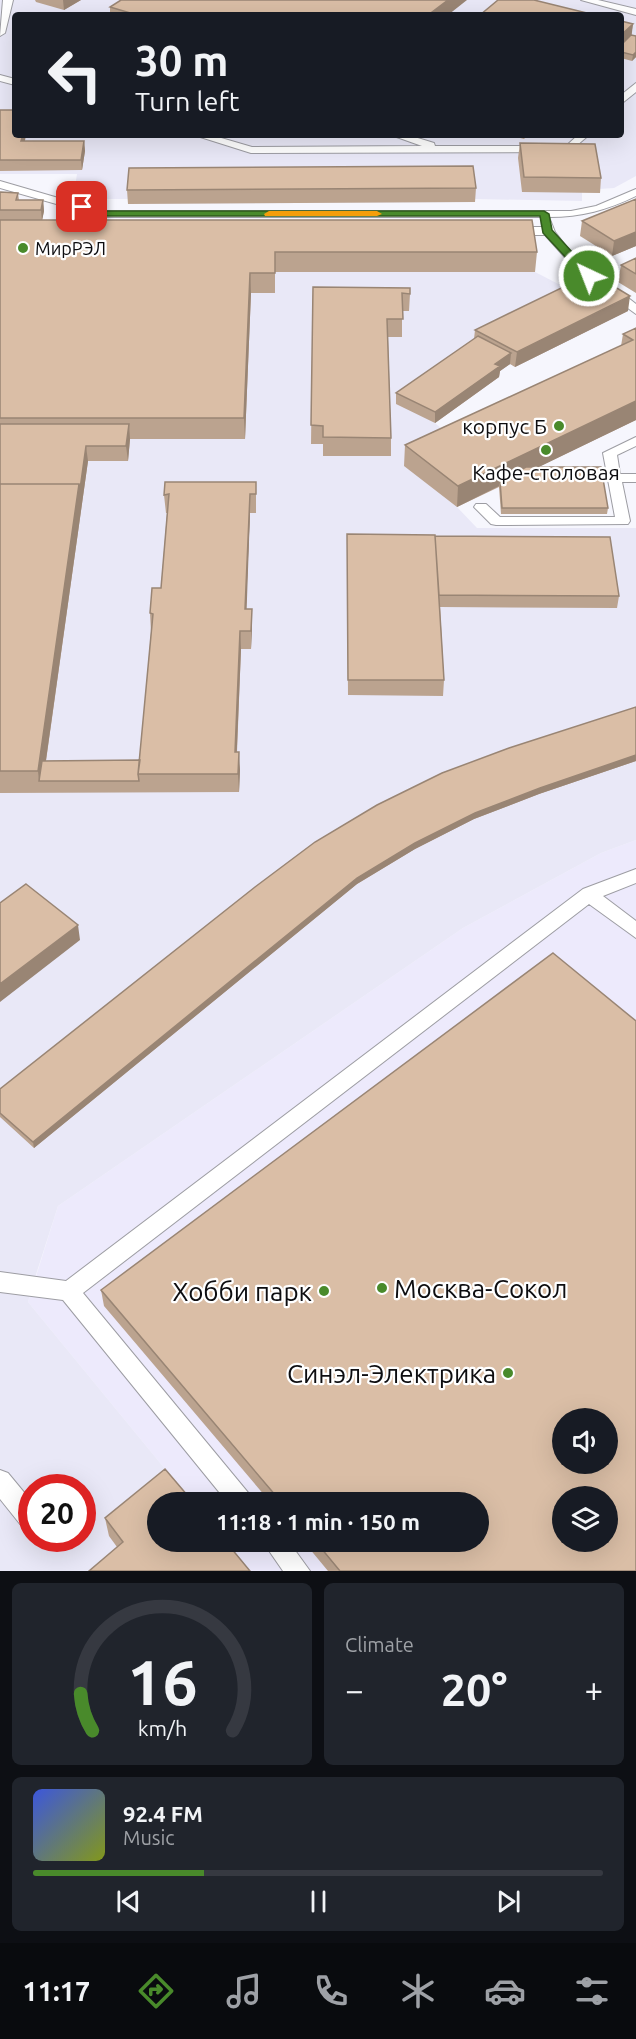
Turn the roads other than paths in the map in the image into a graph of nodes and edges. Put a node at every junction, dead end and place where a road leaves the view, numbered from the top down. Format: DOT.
graph roads {
  1 [pos="8,0"];
  2 [pos="586,0"];
  3 [pos="636,12"];
  4 [pos="1,27"];
  5 [pos="636,86"];
  6 [pos="624,97"];
  7 [pos="209,138"];
  8 [pos="406,138"];
  9 [pos="581,138"];
  10 [pos="448,150"];
  11 [pos="0,184"];
  12 [pos="636,192"];
  13 [pos="544,214"];
  14 [pos="499,231"];
  15 [pos="547,231"];
  16 [pos="636,310"];
  17 [pos="636,441"];
  18 [pos="614,478"];
  19 [pos="636,478"];
  20 [pos="480,507"];
  21 [pos="636,876"];
  22 [pos="589,894"];
  23 [pos="636,931"];
  24 [pos="0,1282"];
  25 [pos="69,1291"];
  26 [pos="0,1481"];
  27 [pos="233,1492"];
  28 [pos="18,1504"];
  29 [pos="282,1552"];
  30 [pos="298,1571"];
  1 -- 4 [label="lane"];
  2 -- 3 [label="lane"];
  5 -- 6 [label="lane"];
  7 -- 10 [label="lane"];
  8 -- 10 [label="lane"];
  9 -- 10 [label="lane"];
  11 -- 13 [label="lane"];
  12 -- 13 [label="lane"];
  13 -- 15 [label="lane"];
  14 -- 15 [label="lane"];
  15 -- 16 [label="lane"];
  17 -- 18 [label="lane"];
  18 -- 19 [label="lane"];
  18 -- 20 [label="lane"];
  21 -- 22 [label="lane"];
  22 -- 23 [label="lane"];
  22 -- 25 [label="lane"];
  24 -- 25 [label="lane"];
  25 -- 27 [label="lane"];
  26 -- 28 [label="lane"];
  29 -- 30 [label="lane"];
}
